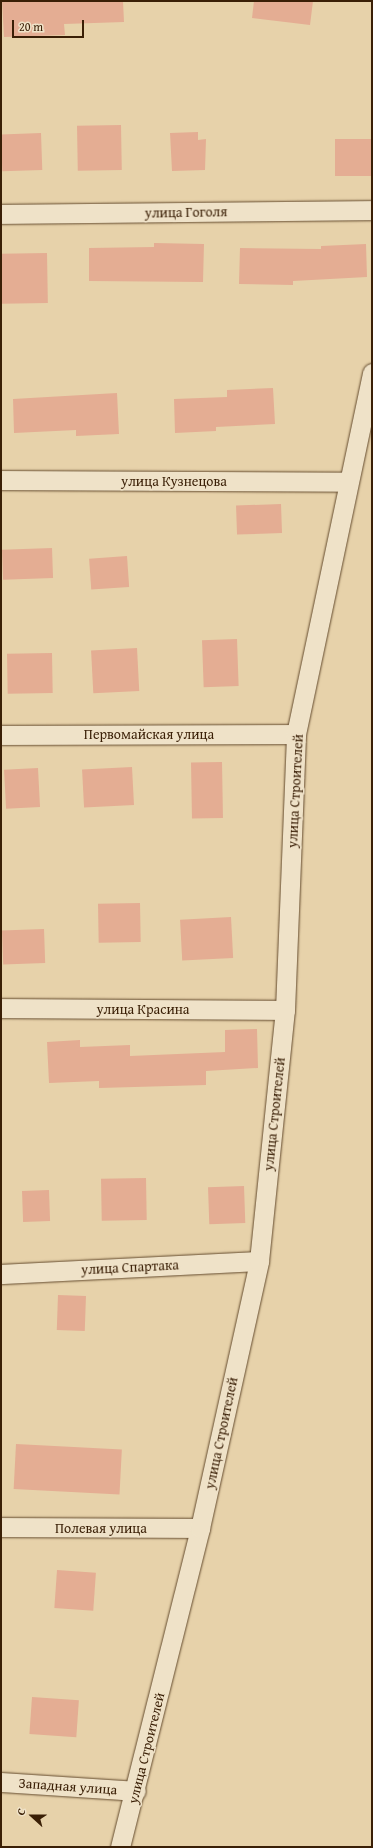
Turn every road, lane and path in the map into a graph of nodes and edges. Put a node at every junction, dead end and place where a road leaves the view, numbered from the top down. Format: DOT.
graph roads {
  1 [pos="372,210"];
  2 [pos="1,214"];
  3 [pos="372,373"];
  4 [pos="1,480"];
  5 [pos="348,482"];
  6 [pos="296,734"];
  7 [pos="1,735"];
  8 [pos="1,1008"];
  9 [pos="285,1010"];
  10 [pos="258,1261"];
  11 [pos="1,1274"];
  12 [pos="1,1527"];
  13 [pos="200,1528"];
  14 [pos="1,1782"];
  15 [pos="136,1790"];
  16 [pos="120,1847"];
  1 -- 2 [label="street, улица Гоголя"];
  3 -- 5 [label="street, улица Строителей"];
  4 -- 5 [label="street, улица Кузнецова"];
  5 -- 6 [label="street, улица Строителей"];
  6 -- 7 [label="street, Первомайская улица"];
  6 -- 9 [label="street, улица Строителей"];
  8 -- 9 [label="street, улица Красина"];
  9 -- 10 [label="street, улица Строителей"];
  10 -- 11 [label="street, улица Спартака"];
  10 -- 13 [label="street, улица Строителей"];
  12 -- 13 [label="street, Полевая улица"];
  13 -- 15 [label="street, улица Строителей"];
  14 -- 15 [label="street, Западная улица"];
  15 -- 16 [label="street, улица Строителей"];
}
